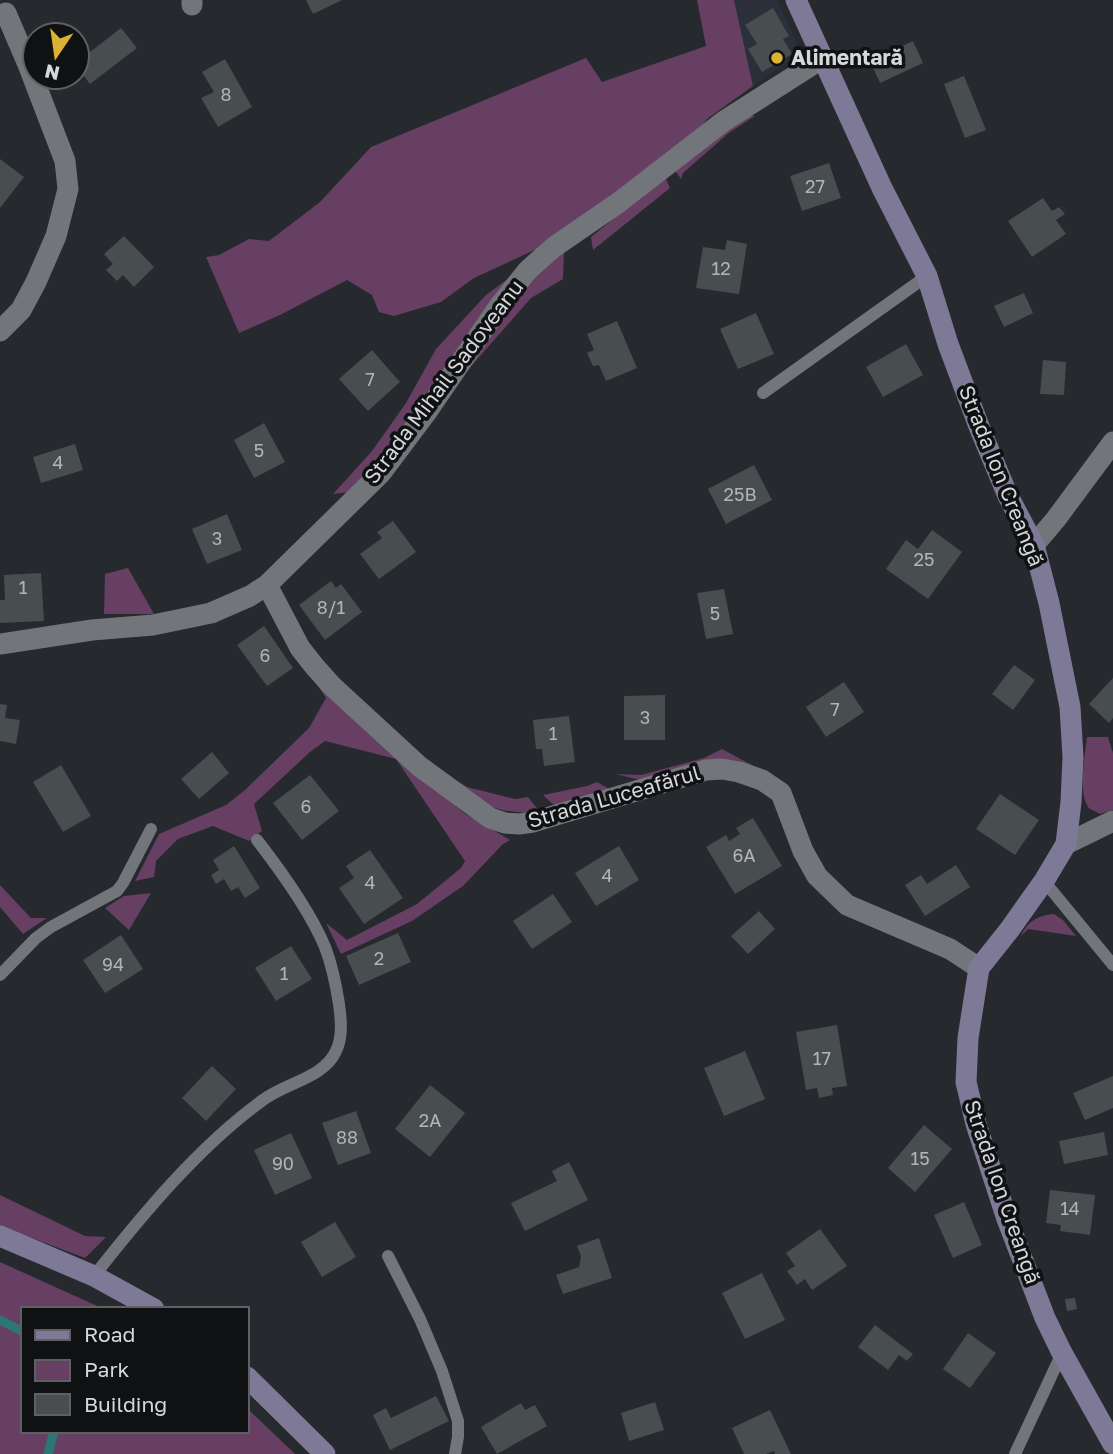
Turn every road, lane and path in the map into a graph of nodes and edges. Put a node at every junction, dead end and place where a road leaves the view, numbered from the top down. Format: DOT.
graph roads {
  1 [pos="796,0"];
  2 [pos="6,13"];
  3 [pos="823,58"];
  4 [pos="927,276"];
  5 [pos="0,331"];
  6 [pos="763,393"];
  7 [pos="1113,442"];
  8 [pos="1034,545"];
  9 [pos="267,584"];
  10 [pos="0,644"];
  11 [pos="1113,821"];
  12 [pos="151,829"];
  13 [pos="257,840"];
  14 [pos="1066,844"];
  15 [pos="1044,881"];
  16 [pos="1113,965"];
  17 [pos="979,968"];
  18 [pos="0,975"];
  19 [pos="0,1236"];
  20 [pos="388,1256"];
  21 [pos="94,1276"];
  22 [pos="150,1307"];
  23 [pos="1062,1353"];
  24 [pos="248,1378"];
  25 [pos="1113,1444"];
  26 [pos="325,1454"];
  27 [pos="455,1454"];
  28 [pos="1015,1454"];
  1 -- 3 [label="street, Strada Ion Creangă"];
  2 -- 5 [label="street"];
  3 -- 4 [label="street, Strada Ion Creangă"];
  3 -- 9 [label="street, Strada Mihail Sadoveanu"];
  4 -- 6 [label="lane"];
  4 -- 8 [label="street, Strada Ion Creangă"];
  7 -- 8 [label="street"];
  8 -- 14 [label="street, Strada Ion Creangă"];
  9 -- 10 [label="street, Strada Mihail Sadoveanu"];
  9 -- 17 [label="street, Strada Luceafărul"];
  11 -- 14 [label="street"];
  12 -- 18 [label="lane"];
  13 -- 21 [label="lane"];
  14 -- 15 [label="street, Strada Ion Creangă"];
  15 -- 16 [label="lane"];
  15 -- 17 [label="street, Strada Ion Creangă"];
  17 -- 23 [label="street, Strada Ion Creangă"];
  19 -- 21 [label="street"];
  20 -- 27 [label="lane"];
  21 -- 22 [label="street"];
  23 -- 25 [label="street, Strada Ion Creangă"];
  23 -- 28 [label="lane"];
  24 -- 26 [label="street"];
}
